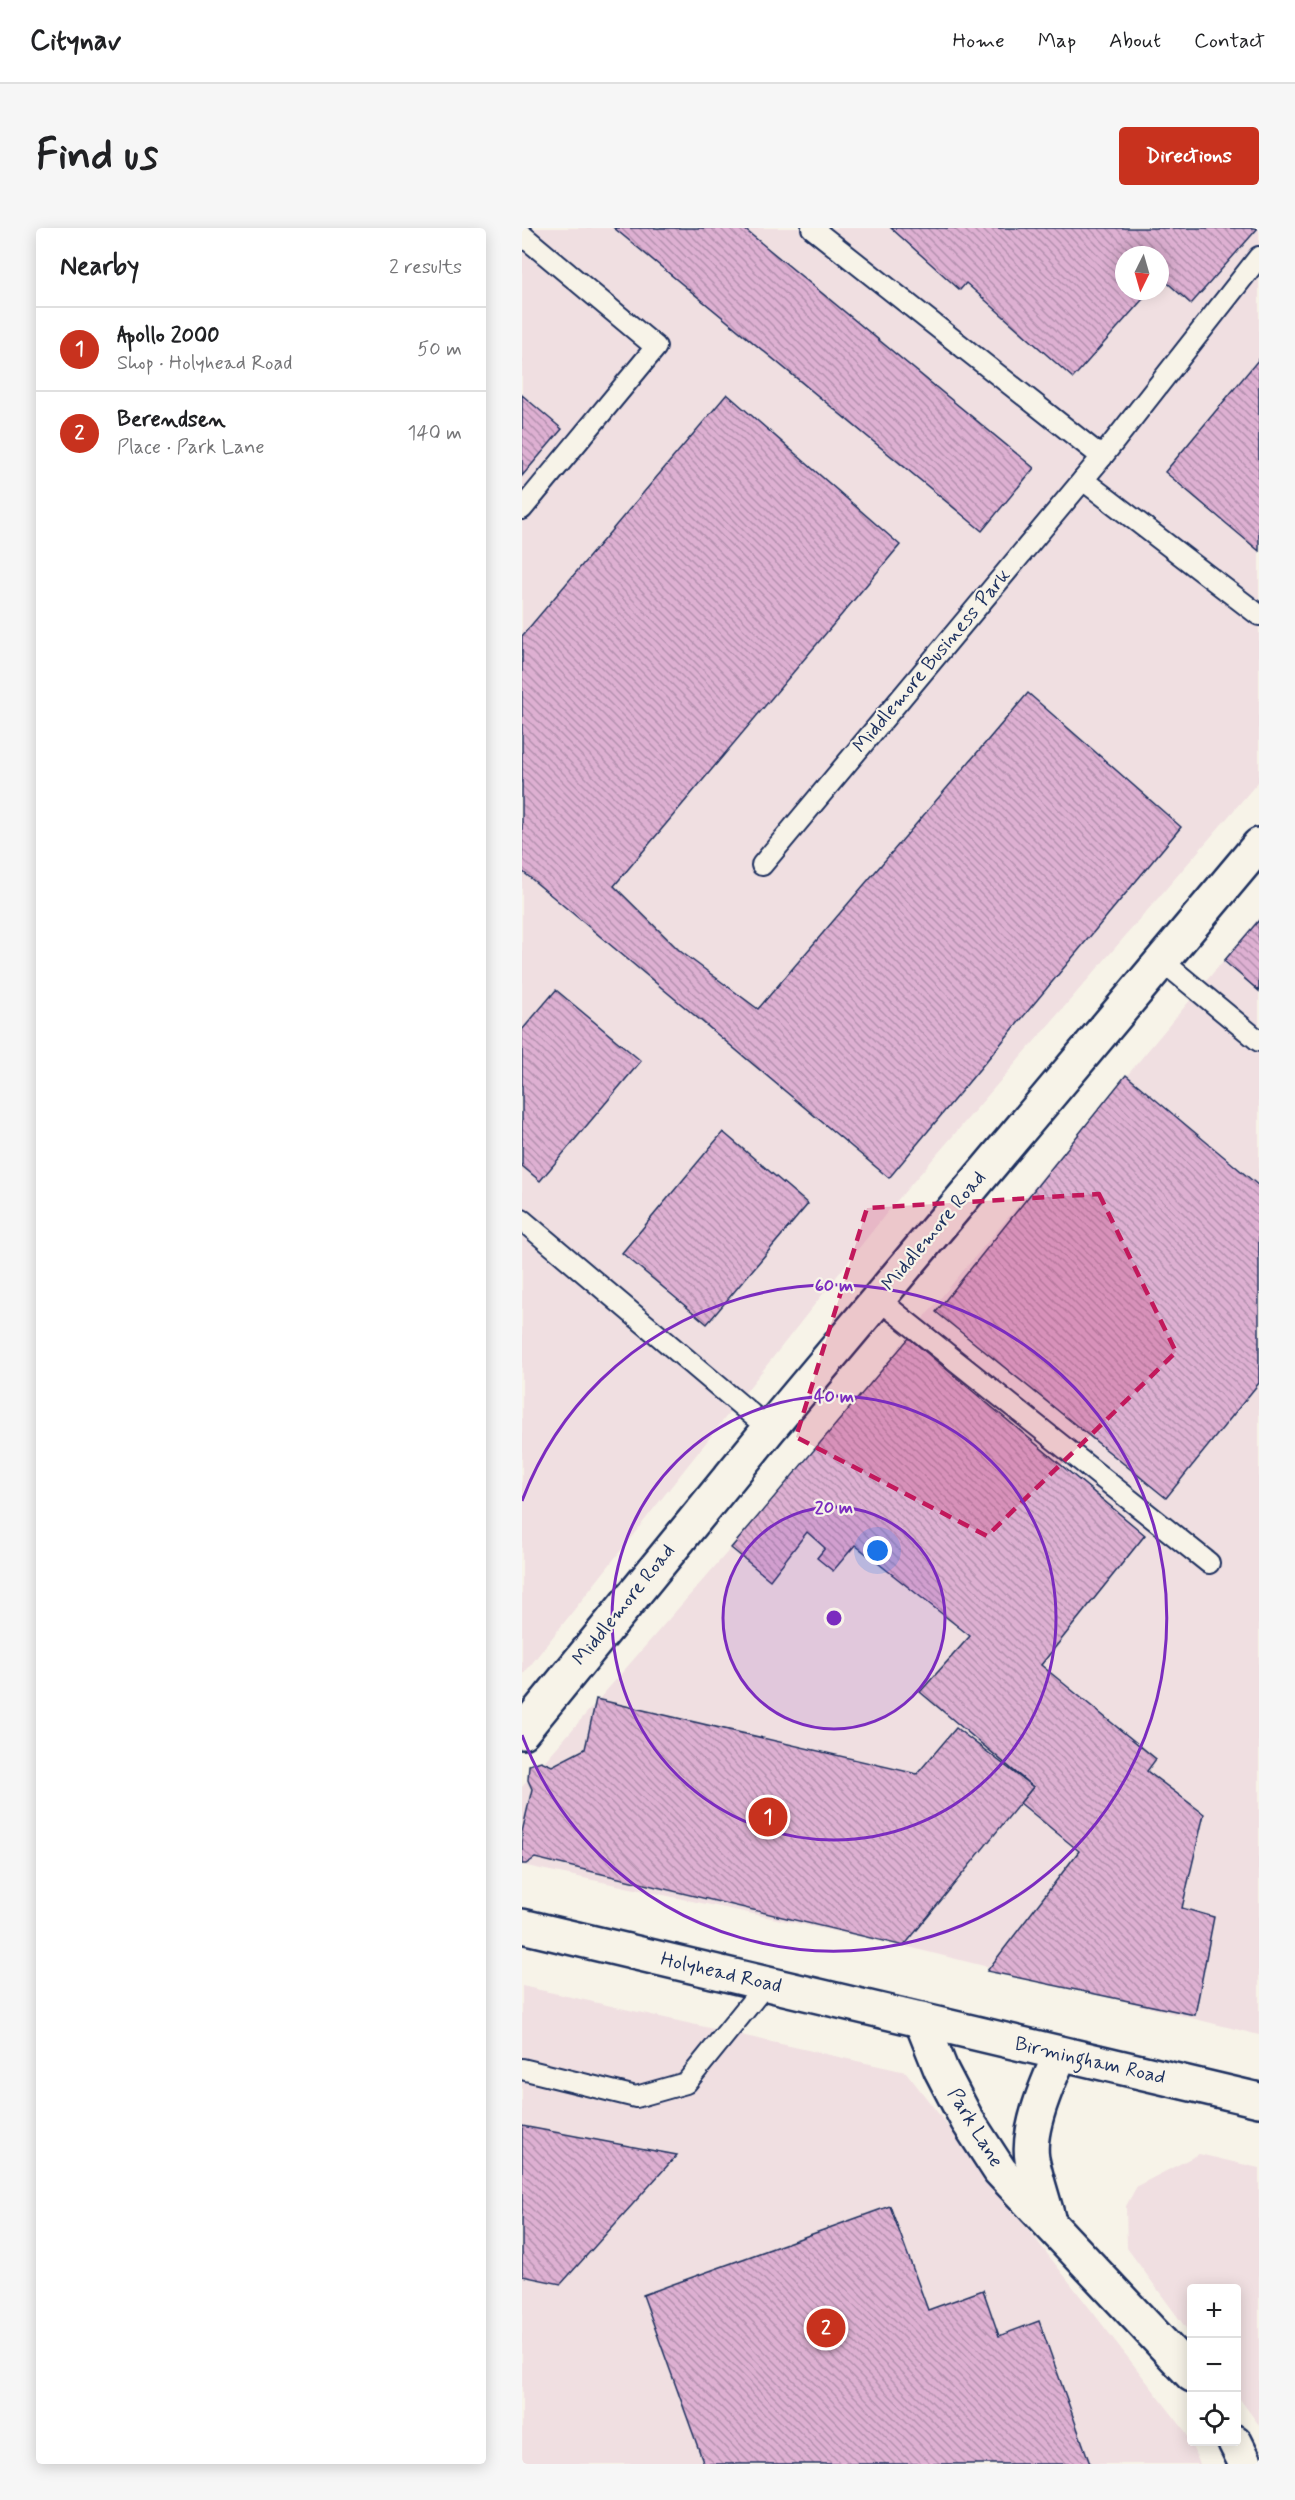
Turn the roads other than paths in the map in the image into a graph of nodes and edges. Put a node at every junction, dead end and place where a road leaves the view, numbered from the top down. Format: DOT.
graph roads {
  1 [pos="812,228"];
  2 [pos="522,235"];
  3 [pos="1259,257"];
  4 [pos="1102,457"];
  5 [pos="1083,480"];
  6 [pos="522,509"];
  7 [pos="1259,615"];
  8 [pos="1259,845"];
  9 [pos="762,865"];
  10 [pos="1161,960"];
  11 [pos="1259,1041"];
  12 [pos="522,1220"];
  13 [pos="878,1298"];
  14 [pos="768,1429"];
  15 [pos="1209,1563"];
  16 [pos="522,1732"];
  17 [pos="522,1926"];
  18 [pos="766,1984"];
  19 [pos="921,2020"];
  20 [pos="1060,2055"];
  21 [pos="522,2069"];
  22 [pos="1259,2100"];
  23 [pos="1049,2223"];
  24 [pos="1187,2371"];
  25 [pos="1237,2446"];
  26 [pos="1246,2464"];
  1 -- 4 [label="lane"];
  2 -- 6 [label="lane"];
  3 -- 4 [label="lane, Middlemore Business Park"];
  4 -- 5 [label="lane, Middlemore Business Park"];
  5 -- 7 [label="lane"];
  5 -- 9 [label="lane, Middlemore Business Park"];
  8 -- 10 [label="main road, Middlemore Road"];
  10 -- 11 [label="lane"];
  10 -- 13 [label="main road, Middlemore Road"];
  12 -- 14 [label="lane"];
  13 -- 14 [label="main road, Middlemore Road"];
  13 -- 15 [label="lane"];
  14 -- 16 [label="main road, Middlemore Road"];
  17 -- 18 [label="main road, Holyhead Road"];
  18 -- 19 [label="main road, Holyhead Road"];
  18 -- 21 [label="lane"];
  19 -- 20 [label="main road, Birmingham Road"];
  19 -- 23 [label="main road, Park Lane"];
  20 -- 22 [label="main road, Birmingham Road"];
  20 -- 23 [label="main road, Park Lane"];
  23 -- 24 [label="main road, Park Lane"];
  25 -- 26 [label="main road"];
}
